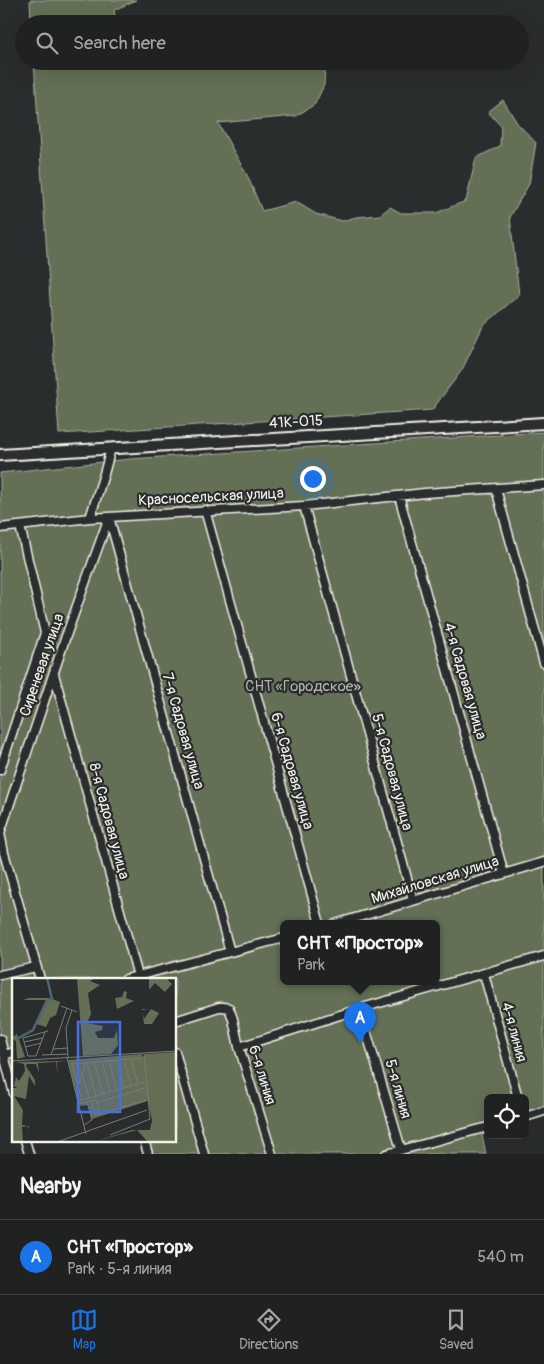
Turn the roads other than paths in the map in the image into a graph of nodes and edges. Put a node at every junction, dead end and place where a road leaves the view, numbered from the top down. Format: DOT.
graph roads {
  1 [pos="544,422"];
  2 [pos="110,448"];
  3 [pos="0,455"];
  4 [pos="544,485"];
  5 [pos="496,489"];
  6 [pos="399,496"];
  7 [pos="304,506"];
  8 [pos="205,510"];
  9 [pos="109,517"];
  10 [pos="90,518"];
  11 [pos="20,526"];
  12 [pos="0,528"];
  13 [pos="544,663"];
  14 [pos="54,673"];
  15 [pos="0,770"];
  16 [pos="544,862"];
  17 [pos="504,874"];
  18 [pos="413,900"];
  19 [pos="319,920"];
  20 [pos="348,920"];
  21 [pos="280,939"];
  22 [pos="230,952"];
  23 [pos="544,956"];
  24 [pos="36,967"];
  25 [pos="484,974"];
  26 [pos="0,975"];
  27 [pos="138,976"];
  28 [pos="40,978"];
  29 [pos="130,978"];
  30 [pos="362,1008"];
  31 [pos="176,1021"];
  32 [pos="0,1039"];
  33 [pos="239,1047"];
  34 [pos="12,1053"];
  35 [pos="4,1055"];
  36 [pos="176,1056"];
  37 [pos="12,1087"];
  38 [pos="517,1094"];
  39 [pos="544,1111"];
  40 [pos="529,1116"];
  41 [pos="484,1128"];
  42 [pos="401,1150"];
  43 [pos="204,1154"];
  44 [pos="272,1154"];
  45 [pos="386,1154"];
  1 -- 2 [label="main road, 41К-015"];
  2 -- 3 [label="main road, 41К-015"];
  2 -- 10 [label="street"];
  4 -- 5 [label="street, Красносельская улица"];
  5 -- 6 [label="street, Красносельская улица"];
  5 -- 13 [label="street"];
  6 -- 7 [label="street, Красносельская улица"];
  6 -- 17 [label="street, 4-я Садовая улица"];
  7 -- 8 [label="street, Красносельская улица"];
  7 -- 18 [label="street, 5-я Садовая улица"];
  8 -- 9 [label="street, Красносельская улица"];
  8 -- 19 [label="street, 6-я Садовая улица"];
  9 -- 10 [label="street, Красносельская улица"];
  9 -- 14 [label="street, Сиреневая улица"];
  9 -- 22 [label="street, 7-я Садовая улица"];
  10 -- 11 [label="street, Красносельская улица"];
  11 -- 12 [label="street, Красносельская улица"];
  11 -- 15 [label="street"];
  14 -- 24 [label="street, Сиреневая улица"];
  14 -- 27 [label="street, 8-я Садовая улица"];
  16 -- 17 [label="street, Михайловская улица"];
  17 -- 18 [label="street, Михайловская улица"];
  18 -- 20 [label="street, Михайловская улица"];
  21 -- 22 [label="street"];
  22 -- 27 [label="street"];
  23 -- 25 [label="street"];
  24 -- 26 [label="street"];
  24 -- 28 [label="street"];
  25 -- 30 [label="street"];
  25 -- 38 [label="street, 4-я линия"];
  27 -- 29 [label="street"];
  30 -- 33 [label="street"];
  30 -- 42 [label="street, 5-я линия"];
  31 -- 33 [label="street, 6-я линия"];
  32 -- 35 [label="street"];
  33 -- 44 [label="street, 6-я линия"];
  34 -- 35 [label="street"];
  35 -- 37 [label="street"];
  36 -- 43 [label="street"];
  39 -- 40 [label="street"];
  41 -- 42 [label="street"];
  42 -- 45 [label="street"];
}
